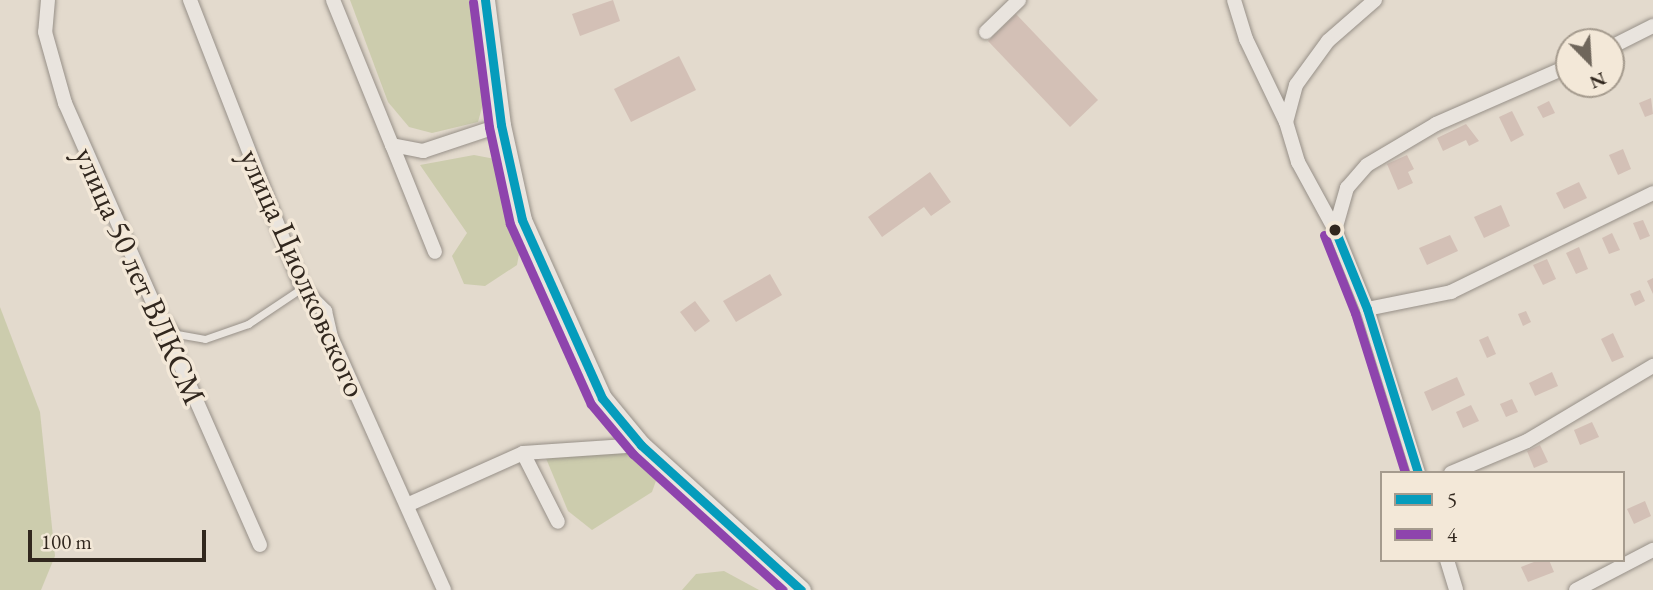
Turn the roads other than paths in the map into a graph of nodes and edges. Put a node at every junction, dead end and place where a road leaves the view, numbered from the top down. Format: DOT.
graph roads {
  1 [pos="48,0"];
  2 [pos="190,0"];
  3 [pos="333,0"];
  4 [pos="485,0"];
  5 [pos="1019,0"];
  6 [pos="1234,0"];
  7 [pos="1375,0"];
  8 [pos="1653,26"];
  9 [pos="986,32"];
  10 [pos="1625,40"];
  11 [pos="1555,72"];
  12 [pos="1286,122"];
  13 [pos="501,125"];
  14 [pos="392,145"];
  15 [pos="1653,193"];
  16 [pos="1335,230"];
  17 [pos="435,252"];
  18 [pos="302,288"];
  19 [pos="147,294"];
  20 [pos="1367,309"];
  21 [pos="1653,366"];
  22 [pos="641,445"];
  23 [pos="523,453"];
  24 [pos="1417,471"];
  25 [pos="1456,471"];
  26 [pos="407,505"];
  27 [pos="558,522"];
  28 [pos="260,545"];
  29 [pos="1653,550"];
  30 [pos="1448,562"];
  31 [pos="444,590"];
  32 [pos="801,590"];
  33 [pos="1457,590"];
  34 [pos="1576,590"];
  1 -- 19 [label="street, улица 50 лет ВЛКСМ"];
  2 -- 18 [label="street, улица Циолковского"];
  3 -- 14 [label="street"];
  4 -- 13 [label="main road"];
  5 -- 9 [label="street"];
  6 -- 12 [label="street"];
  7 -- 12 [label="street"];
  8 -- 10 [label="street"];
  11 -- 16 [label="street"];
  12 -- 16 [label="street"];
  13 -- 14 [label="street"];
  13 -- 22 [label="main road"];
  14 -- 17 [label="street"];
  15 -- 20 [label="street"];
  16 -- 20 [label="street"];
  18 -- 19 [label="lane"];
  18 -- 26 [label="street, улица Циолковского"];
  19 -- 28 [label="street, улица 50 лет ВЛКСМ"];
  20 -- 24 [label="street"];
  21 -- 25 [label="street"];
  22 -- 23 [label="street"];
  22 -- 32 [label="main road"];
  23 -- 26 [label="street"];
  23 -- 27 [label="street"];
  26 -- 31 [label="street, улица Циолковского"];
  29 -- 34 [label="street"];
  30 -- 33 [label="street"];
}
